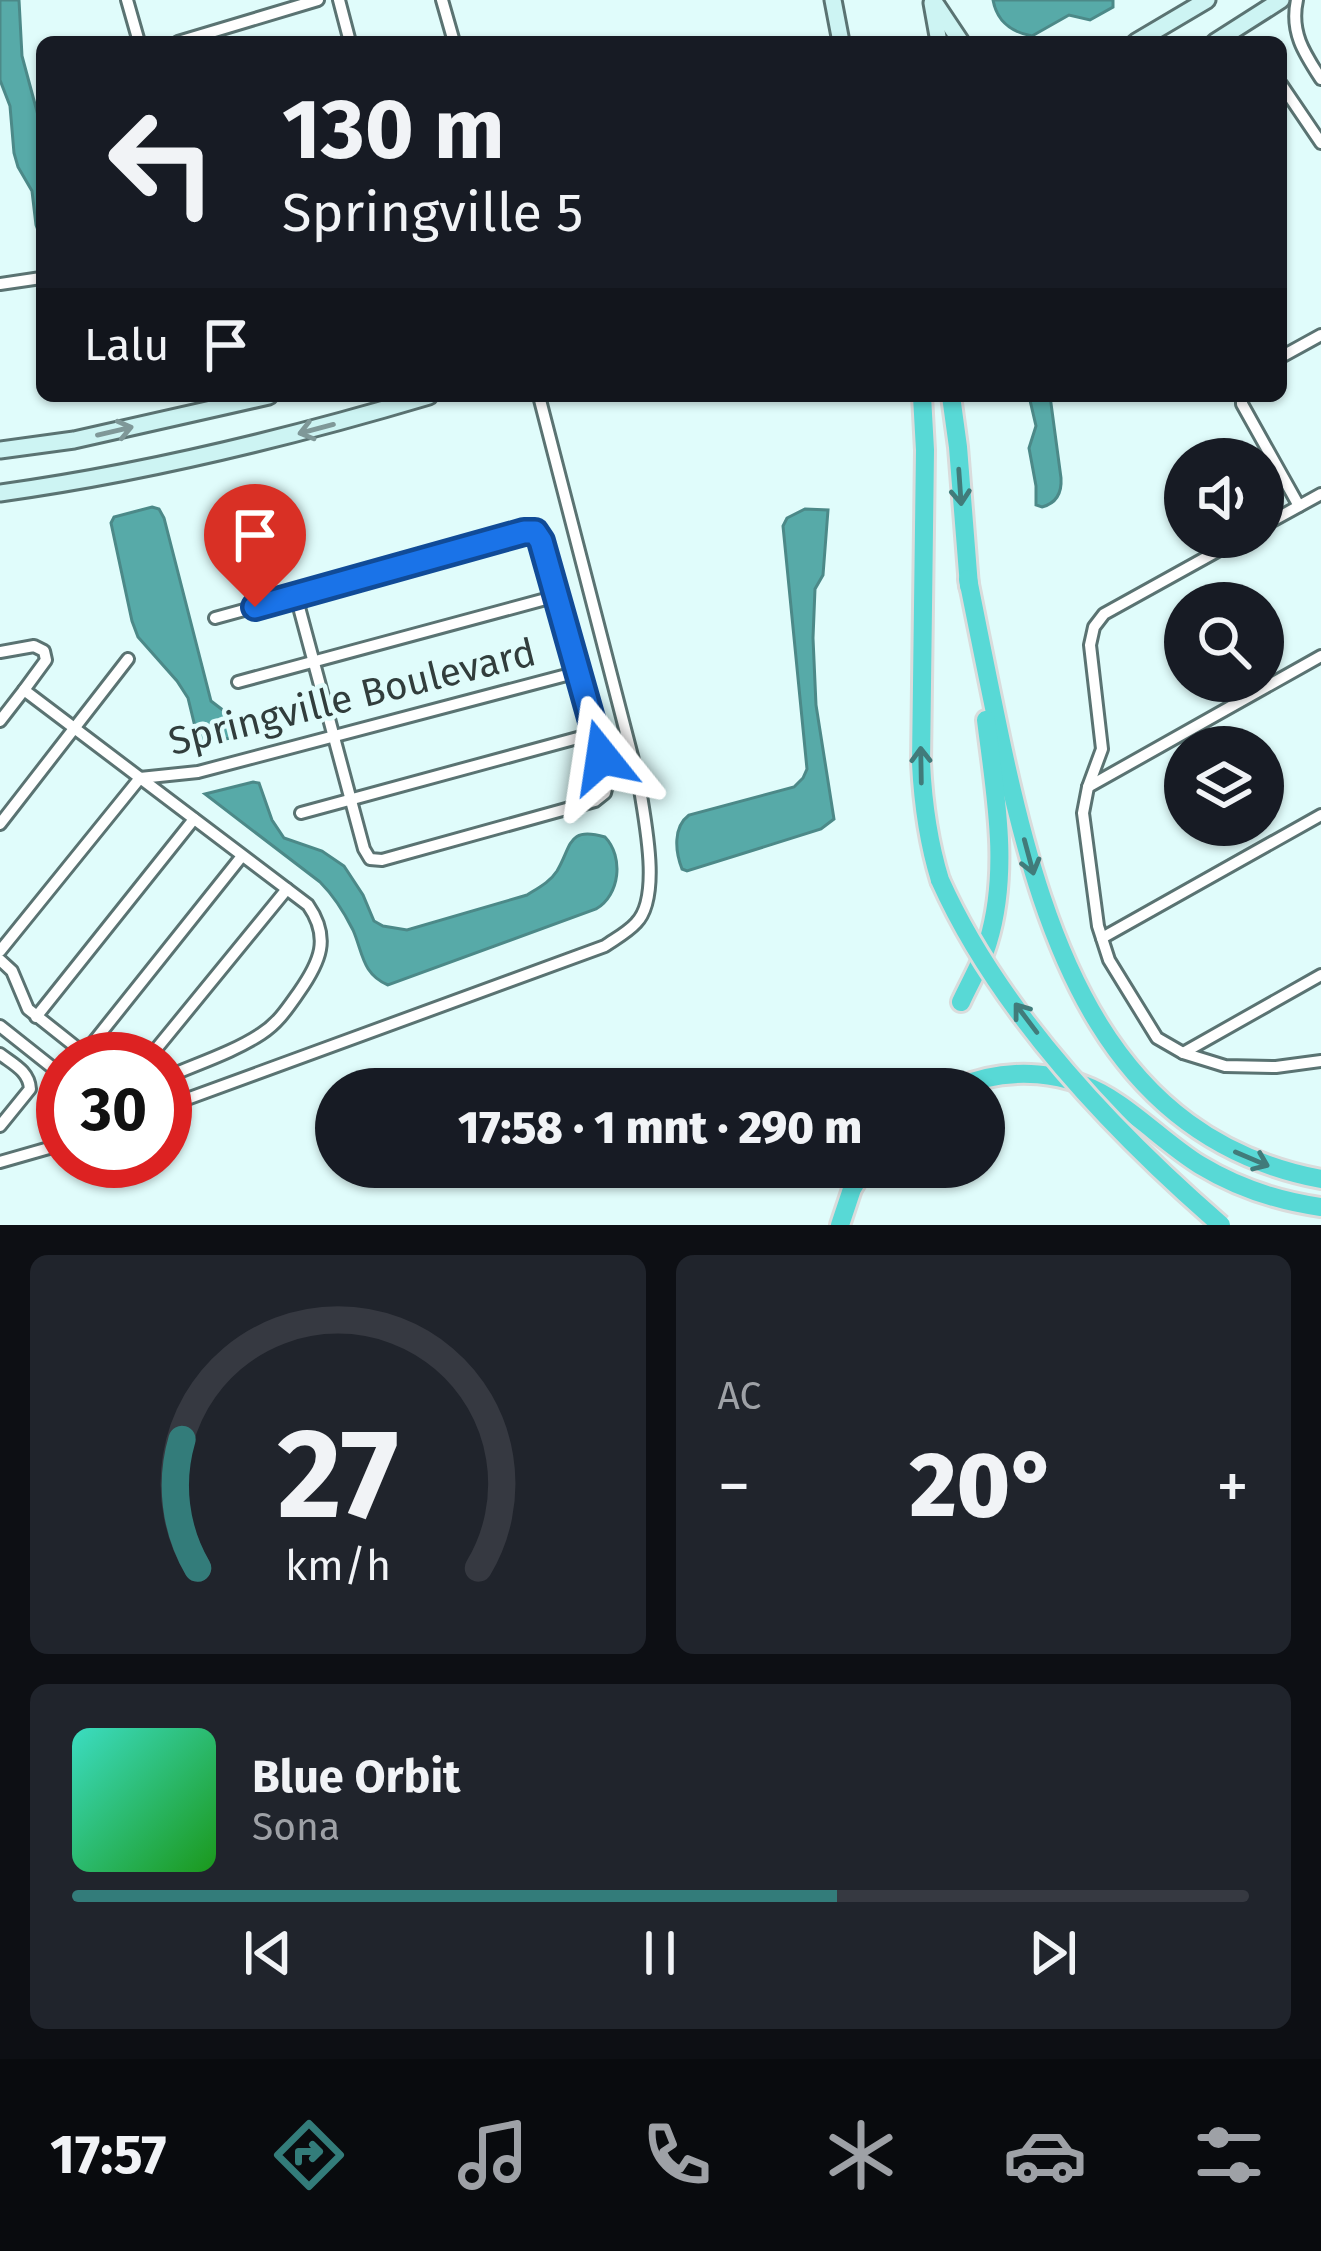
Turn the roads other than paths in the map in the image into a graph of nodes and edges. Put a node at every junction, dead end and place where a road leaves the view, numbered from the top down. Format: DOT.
graph roads {
  1 [pos="127,0"];
  2 [pos="318,0"];
  3 [pos="339,0"];
  4 [pos="442,0"];
  5 [pos="833,0"];
  6 [pos="932,0"];
  7 [pos="1207,0"];
  8 [pos="1281,0"];
  9 [pos="1297,0"];
  10 [pos="137,36"];
  11 [pos="198,36"];
  12 [pos="348,36"];
  13 [pos="452,36"];
  14 [pos="840,36"];
  15 [pos="938,36"];
  16 [pos="957,36"];
  17 [pos="1146,36"];
  18 [pos="1224,36"];
  19 [pos="1321,79"];
  20 [pos="1287,93"];
  21 [pos="1321,143"];
  22 [pos="36,279"];
  23 [pos="0,284"];
  24 [pos="1321,334"];
  25 [pos="1287,354"];
  26 [pos="242,402"];
  27 [pos="409,402"];
  28 [pos="541,402"];
  29 [pos="922,402"];
  30 [pos="952,402"];
  31 [pos="1243,402"];
  32 [pos="0,450"];
  33 [pos="0,493"];
  34 [pos="1321,494"];
  35 [pos="1299,506"];
  36 [pos="1284,514"];
  37 [pos="1206,558"];
  38 [pos="968,579"];
  39 [pos="296,596"];
  40 [pos="557,596"];
  41 [pos="215,618"];
  42 [pos="0,652"];
  43 [pos="1321,656"];
  44 [pos="128,659"];
  45 [pos="314,662"];
  46 [pos="578,672"];
  47 [pos="238,682"];
  48 [pos="24,689"];
  49 [pos="0,721"];
  50 [pos="75,728"];
  51 [pos="596,733"];
  52 [pos="334,736"];
  53 [pos="140,778"];
  54 [pos="1088,788"];
  55 [pos="351,800"];
  56 [pos="301,813"];
  57 [pos="1321,815"];
  58 [pos="194,819"];
  59 [pos="0,824"];
  60 [pos="242,856"];
  61 [pos="286,889"];
  62 [pos="1102,938"];
  63 [pos="0,956"];
  64 [pos="1321,975"];
  65 [pos="961,1002"];
  66 [pos="36,1017"];
  67 [pos="0,1026"];
  68 [pos="56,1032"];
  69 [pos="106,1032"];
  70 [pos="170,1032"];
  71 [pos="1183,1053"];
  72 [pos="0,1054"];
  73 [pos="36,1055"];
  74 [pos="1321,1061"];
  75 [pos="192,1066"];
  76 [pos="1005,1075"];
  77 [pos="192,1097"];
  78 [pos="3,1123"];
  79 [pos="36,1152"];
  80 [pos="0,1162"];
  81 [pos="1321,1179"];
  82 [pos="853,1188"];
  83 [pos="1321,1207"];
  84 [pos="840,1225"];
  85 [pos="1221,1225"];
  1 -- 10 [label="street"];
  2 -- 11 [label="street"];
  3 -- 12 [label="street"];
  4 -- 13 [label="street"];
  5 -- 14 [label="main road"];
  6 -- 15 [label="main road"];
  6 -- 16 [label="main road"];
  7 -- 17 [label="main road"];
  8 -- 18 [label="main road"];
  9 -- 19 [label="street"];
  20 -- 21 [label="street"];
  22 -- 23 [label="street"];
  24 -- 25 [label="street"];
  32 -- 26 [label="main road, one-way"];
  27 -- 33 [label="main road, one-way"];
  28 -- 77 [label="street"];
  85 -- 29 [label="highway, one-way, bridge"];
  30 -- 38 [label="highway, one-way"];
  31 -- 35 [label="street"];
  34 -- 35 [label="street"];
  35 -- 36 [label="street"];
  37 -- 54 [label="street"];
  38 -- 65 [label="highway"];
  38 -- 81 [label="highway, one-way"];
  39 -- 40 [label="street"];
  39 -- 41 [label="street"];
  39 -- 45 [label="street"];
  40 -- 45 [label="street"];
  40 -- 46 [label="street"];
  42 -- 48 [label="street"];
  43 -- 54 [label="street"];
  44 -- 50 [label="street"];
  45 -- 47 [label="street"];
  45 -- 52 [label="street"];
  46 -- 51 [label="street"];
  46 -- 52 [label="street, Springville Boulevard"];
  48 -- 49 [label="street"];
  48 -- 50 [label="street"];
  50 -- 53 [label="street"];
  50 -- 59 [label="street"];
  51 -- 55 [label="street"];
  51 -- 55 [label="street"];
  52 -- 53 [label="street, Springville Boulevard"];
  52 -- 55 [label="street"];
  53 -- 58 [label="street"];
  53 -- 63 [label="street"];
  54 -- 62 [label="street"];
  55 -- 56 [label="street"];
  57 -- 62 [label="street"];
  58 -- 60 [label="street"];
  58 -- 66 [label="street"];
  60 -- 61 [label="street"];
  60 -- 69 [label="street"];
  61 -- 70 [label="street"];
  61 -- 75 [label="street"];
  62 -- 71 [label="street"];
  63 -- 66 [label="street"];
  64 -- 71 [label="street"];
  66 -- 68 [label="street"];
  67 -- 73 [label="street"];
  71 -- 74 [label="street"];
  72 -- 78 [label="street"];
  76 -- 83 [label="highway"];
  79 -- 80 [label="street"];
  82 -- 84 [label="highway"];
}
